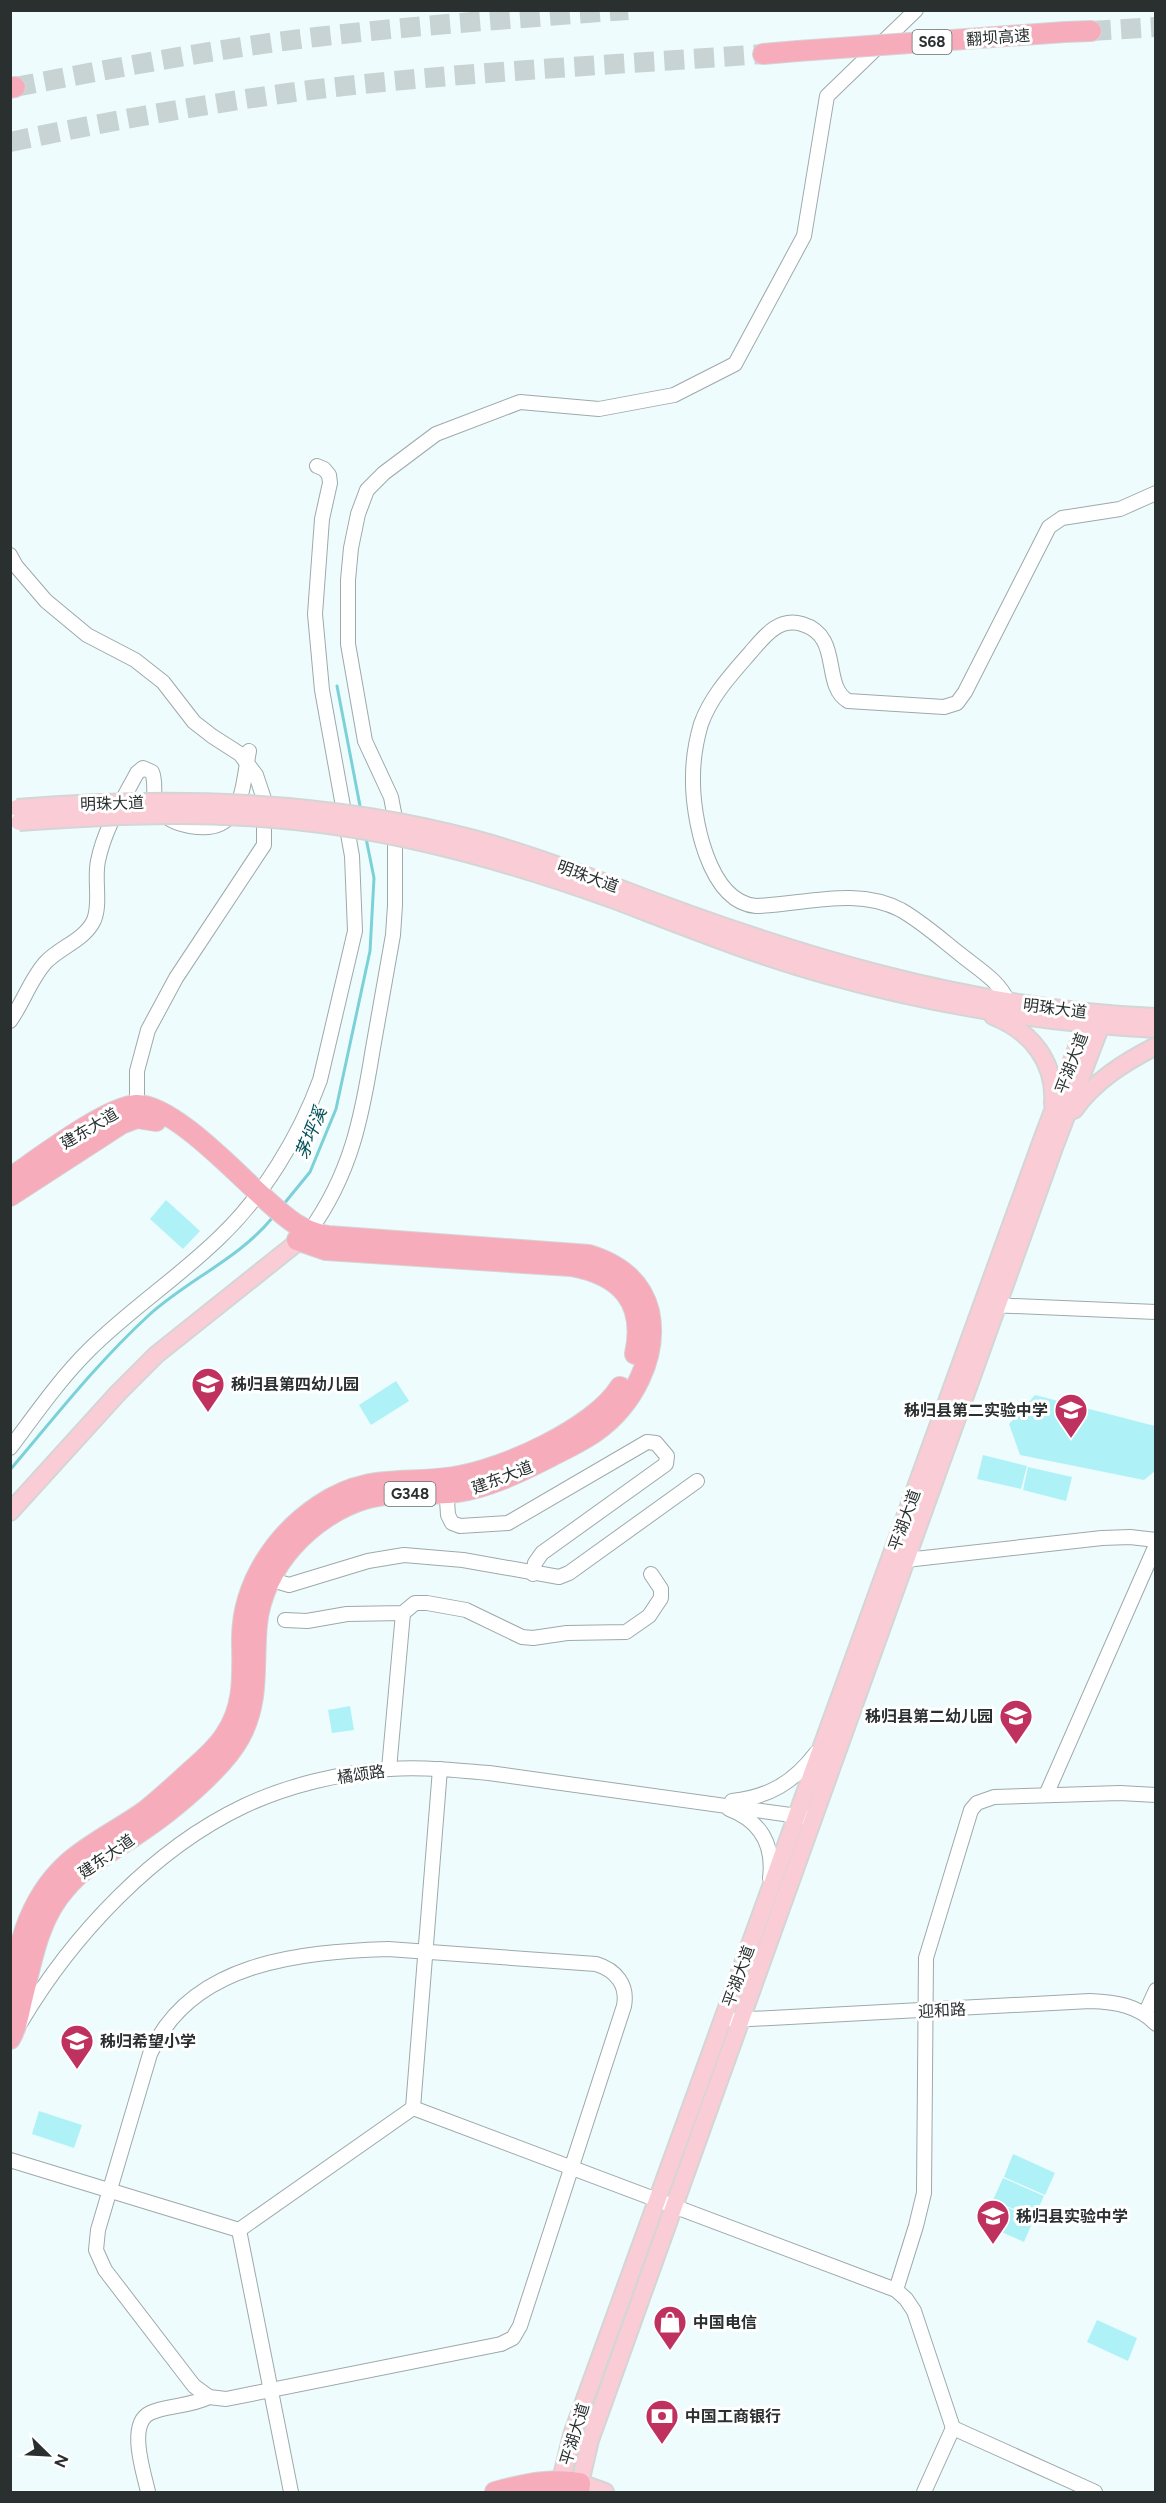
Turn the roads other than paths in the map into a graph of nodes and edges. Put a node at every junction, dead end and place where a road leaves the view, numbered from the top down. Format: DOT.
graph roads {
  1 [pos="916,10"];
  2 [pos="1090,31"];
  3 [pos="763,54"];
  4 [pos="317,466"];
  5 [pos="1155,493"];
  6 [pos="10,555"];
  7 [pos="248,757"];
  8 [pos="14,815"];
  9 [pos="614,893"];
  10 [pos="1008,1002"];
  11 [pos="967,1008"];
  12 [pos="1155,1017"];
  13 [pos="10,1021"];
  14 [pos="1095,1021"];
  15 [pos="1155,1029"];
  16 [pos="1155,1046"];
  17 [pos="137,1111"];
  18 [pos="1048,1142"];
  19 [pos="10,1178"];
  20 [pos="10,1196"];
  21 [pos="260,1202"];
  22 [pos="297,1233"];
  23 [pos="990,1305"];
  24 [pos="1155,1312"];
  25 [pos="10,1448"];
  26 [pos="697,1481"];
  27 [pos="446,1486"];
  28 [pos="10,1512"];
  29 [pos="1155,1543"];
  30 [pos="898,1559"];
  31 [pos="533,1574"];
  32 [pos="651,1574"];
  33 [pos="264,1577"];
  34 [pos="403,1613"];
  35 [pos="285,1620"];
  36 [pos="823,1744"];
  37 [pos="389,1769"];
  38 [pos="440,1769"];
  39 [pos="1046,1795"];
  40 [pos="1155,1795"];
  41 [pos="707,1802"];
  42 [pos="805,1817"];
  43 [pos="765,1902"];
  44 [pos="36,1944"];
  45 [pos="425,1950"];
  46 [pos="60,1963"];
  47 [pos="1155,1990"];
  48 [pos="925,2011"];
  49 [pos="1145,2014"];
  50 [pos="723,2019"];
  51 [pos="741,2021"];
  52 [pos="1155,2024"];
  53 [pos="12,2036"];
  54 [pos="413,2108"];
  55 [pos="10,2160"];
  56 [pos="571,2168"];
  57 [pos="109,2190"];
  58 [pos="657,2200"];
  59 [pos="674,2206"];
  60 [pos="239,2230"];
  61 [pos="896,2290"];
  62 [pos="271,2390"];
  63 [pos="209,2397"];
  64 [pos="953,2428"];
  65 [pos="570,2487"];
  66 [pos="148,2493"];
  67 [pos="291,2493"];
  68 [pos="495,2493"];
  69 [pos="605,2493"];
  70 [pos="924,2493"];
  71 [pos="1095,2493"];
  1 -- 22 [label="street"];
  2 -- 3 [label="highway, 翻坝高速 / S68, bridge"];
  4 -- 21 [label="street"];
  5 -- 10 [label="street"];
  6 -- 7 [label="street"];
  7 -- 13 [label="street"];
  7 -- 17 [label="street"];
  8 -- 9 [label="main road, 明珠大道, bridge"];
  9 -- 10 [label="main road, 明珠大道"];
  9 -- 11 [label="main road, 明珠大道"];
  10 -- 14 [label="main road, 明珠大道"];
  11 -- 14 [label="main road, 明珠大道"];
  11 -- 18 [label="main road"];
  12 -- 14 [label="main road, 明珠大道"];
  14 -- 15 [label="main road, 明珠大道"];
  14 -- 18 [label="main road, 平湖大道"];
  16 -- 18 [label="main road"];
  17 -- 19 [label="highway, 建东大道"];
  17 -- 20 [label="highway, 建东大道"];
  17 -- 21 [label="highway, 建东大道 / G348"];
  18 -- 23 [label="main road, 平湖大道"];
  21 -- 22 [label="highway, 建东大道 / G348"];
  21 -- 25 [label="street"];
  22 -- 27 [label="highway, 建东大道 / G348"];
  22 -- 28 [label="main road"];
  23 -- 24 [label="street"];
  23 -- 30 [label="main road, 平湖大道"];
  26 -- 31 [label="street"];
  27 -- 31 [label="street"];
  27 -- 33 [label="highway, 建东大道 / G348"];
  29 -- 30 [label="street"];
  29 -- 39 [label="street"];
  30 -- 36 [label="main road, 平湖大道"];
  30 -- 42 [label="main road, 平湖大道"];
  31 -- 33 [label="street"];
  32 -- 34 [label="street"];
  33 -- 44 [label="highway, 建东大道 / G348"];
  33 -- 53 [label="highway, 建东大道 / G348"];
  34 -- 35 [label="street"];
  34 -- 37 [label="street"];
  36 -- 41 [label="street"];
  36 -- 42 [label="main road, 平湖大道"];
  37 -- 38 [label="street, 橘颂路"];
  37 -- 46 [label="street, 橘颂路"];
  38 -- 41 [label="street, 橘颂路"];
  38 -- 45 [label="street"];
  39 -- 40 [label="street"];
  39 -- 48 [label="street"];
  41 -- 42 [label="street, 橘颂路"];
  41 -- 43 [label="street"];
  42 -- 43 [label="main road, 平湖大道"];
  42 -- 51 [label="main road, 平湖大道"];
  43 -- 50 [label="main road, 平湖大道"];
  44 -- 46 [label="street"];
  44 -- 53 [label="highway, 建东大道 / G348"];
  45 -- 54 [label="street"];
  45 -- 56 [label="street"];
  45 -- 57 [label="street"];
  46 -- 53 [label="street, 橘颂路"];
  47 -- 49 [label="street"];
  48 -- 49 [label="street, 迎和路"];
  48 -- 51 [label="street, 迎和路"];
  48 -- 61 [label="street"];
  49 -- 52 [label="street, 迎和路"];
  50 -- 51 [label="street, 迎和路"];
  50 -- 58 [label="main road, 平湖大道"];
  51 -- 59 [label="main road, 平湖大道"];
  54 -- 56 [label="street"];
  54 -- 60 [label="street"];
  55 -- 57 [label="street"];
  56 -- 58 [label="street"];
  56 -- 62 [label="street"];
  57 -- 60 [label="street"];
  57 -- 63 [label="street"];
  58 -- 59 [label="street"];
  58 -- 65 [label="main road, 平湖大道"];
  59 -- 61 [label="street"];
  59 -- 65 [label="main road, 平湖大道"];
  60 -- 62 [label="street"];
  61 -- 64 [label="street"];
  62 -- 63 [label="street"];
  62 -- 67 [label="street"];
  63 -- 66 [label="street"];
  64 -- 70 [label="street"];
  64 -- 71 [label="street"];
  65 -- 68 [label="highway"];
  65 -- 69 [label="main road"];
}
